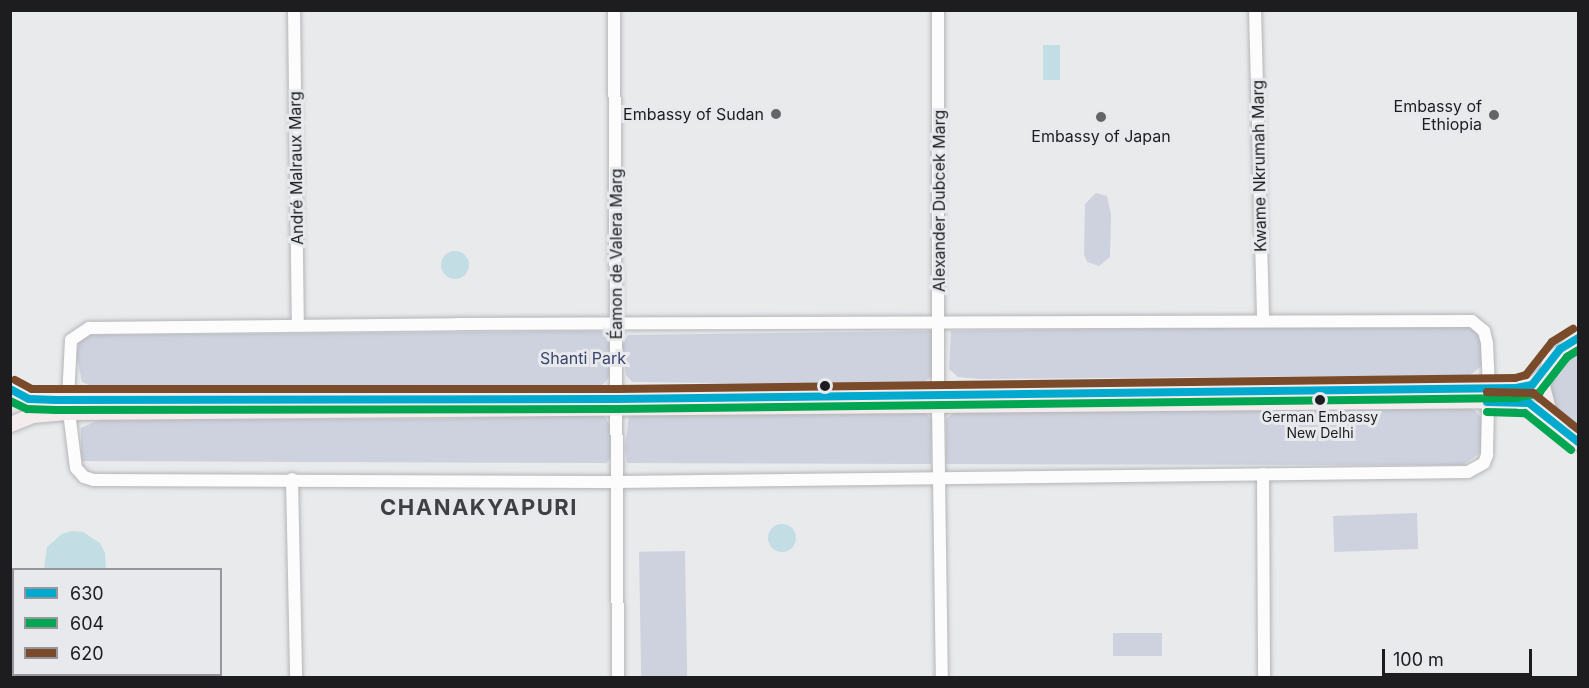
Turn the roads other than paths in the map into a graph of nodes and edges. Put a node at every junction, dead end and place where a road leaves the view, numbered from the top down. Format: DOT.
graph roads {
  1 [pos="294,10"];
  2 [pos="614,10"];
  3 [pos="938,10"];
  4 [pos="1255,10"];
  5 [pos="1263,321"];
  6 [pos="939,323"];
  7 [pos="617,324"];
  8 [pos="298,325"];
  9 [pos="1576,338"];
  10 [pos="1544,374"];
  11 [pos="10,389"];
  12 [pos="1488,395"];
  13 [pos="938,398"];
  14 [pos="617,404"];
  15 [pos="68,406"];
  16 [pos="1550,418"];
  17 [pos="10,424"];
  18 [pos="1576,442"];
  19 [pos="1263,474"];
  20 [pos="940,476"];
  21 [pos="292,479"];
  22 [pos="617,482"];
  23 [pos="296,678"];
  24 [pos="618,678"];
  25 [pos="942,678"];
  26 [pos="1264,678"];
  1 -- 8 [label="street, André Malraux Marg"];
  2 -- 7 [label="street, Éamon de Valera Marg"];
  3 -- 6 [label="street, Alexander Dubcek Marg"];
  4 -- 5 [label="street, Kwame Nkrumah Marg"];
  5 -- 6 [label="street"];
  5 -- 12 [label="street"];
  6 -- 7 [label="street"];
  6 -- 13 [label="street, Alexander Dubcek Marg"];
  7 -- 8 [label="street"];
  7 -- 14 [label="street, Éamon de Valera Marg"];
  8 -- 15 [label="street"];
  9 -- 10 [label="main road"];
  10 -- 12 [label="main road"];
  10 -- 16 [label="main road"];
  11 -- 15 [label="main road"];
  12 -- 13 [label="main road"];
  12 -- 16 [label="main road"];
  12 -- 19 [label="street"];
  13 -- 14 [label="main road"];
  13 -- 20 [label="street, Alexander Dubcek Marg"];
  14 -- 15 [label="main road"];
  14 -- 22 [label="street, Éamon de Valera Marg"];
  15 -- 17 [label="main road"];
  15 -- 21 [label="street"];
  16 -- 18 [label="main road"];
  19 -- 20 [label="street"];
  19 -- 26 [label="street"];
  20 -- 22 [label="street"];
  20 -- 25 [label="street, Alexander Dubcek Marg"];
  21 -- 22 [label="street"];
  21 -- 23 [label="street"];
  22 -- 24 [label="street, Éamon de Valera Marg"];
}
